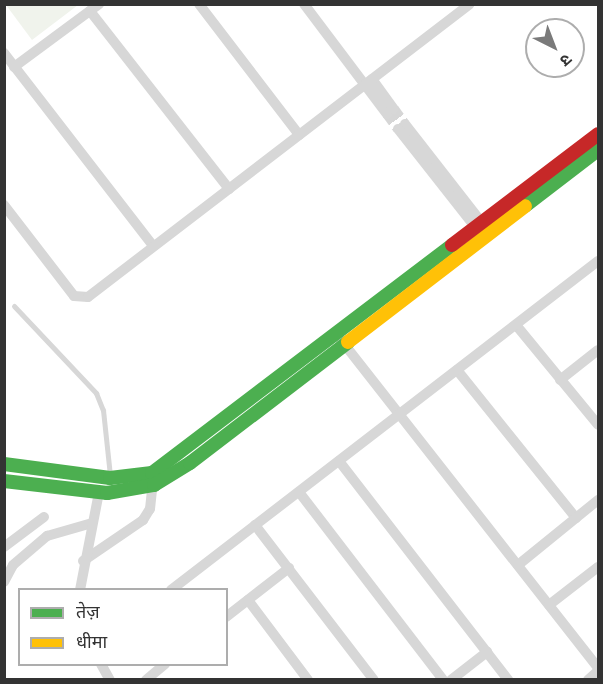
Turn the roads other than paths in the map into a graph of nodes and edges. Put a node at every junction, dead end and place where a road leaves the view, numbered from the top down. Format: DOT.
graph roads {
  1 [pos="199,4"];
  2 [pos="304,4"];
  3 [pos="470,4"];
  4 [pos="94,8"];
  5 [pos="4,53"];
  6 [pos="14,67"];
  7 [pos="368,82"];
  8 [pos="390,111"];
  9 [pos="402,126"];
  10 [pos="598,134"];
  11 [pos="299,135"];
  12 [pos="598,150"];
  13 [pos="229,189"];
  14 [pos="4,205"];
  15 [pos="482,230"];
  16 [pos="153,246"];
  17 [pos="598,261"];
  18 [pos="14,306"];
  19 [pos="516,325"];
  20 [pos="341,340"];
  21 [pos="598,350"];
  22 [pos="457,370"];
  23 [pos="561,380"];
  24 [pos="400,415"];
  25 [pos="598,425"];
  26 [pos="339,461"];
  27 [pos="4,464"];
  28 [pos="110,478"];
  29 [pos="153,479"];
  30 [pos="4,481"];
  31 [pos="99,492"];
  32 [pos="299,492"];
  33 [pos="598,500"];
  34 [pos="44,517"];
  35 [pos="576,519"];
  36 [pos="92,523"];
  37 [pos="255,525"];
  38 [pos="4,547"];
  39 [pos="82,561"];
  40 [pos="518,565"];
  41 [pos="598,567"];
  42 [pos="289,568"];
  43 [pos="4,582"];
  44 [pos="80,588"];
  45 [pos="174,588"];
  46 [pos="248,600"];
  47 [pos="549,605"];
  48 [pos="228,615"];
  49 [pos="487,652"];
  50 [pos="163,666"];
  51 [pos="598,670"];
  52 [pos="146,680"];
  53 [pos="308,680"];
  54 [pos="374,680"];
  55 [pos="443,680"];
  56 [pos="451,680"];
  57 [pos="508,680"];
  58 [pos="588,680"];
  1 -- 11 [label="street"];
  2 -- 7 [label="street"];
  3 -- 7 [label="street"];
  4 -- 6 [label="street"];
  4 -- 13 [label="street"];
  5 -- 6 [label="street"];
  6 -- 16 [label="street"];
  7 -- 8 [label="street"];
  7 -- 11 [label="street"];
  9 -- 15 [label="street"];
  10 -- 15 [label="street"];
  11 -- 13 [label="street"];
  12 -- 15 [label="street"];
  13 -- 16 [label="street"];
  14 -- 16 [label="street"];
  15 -- 20 [label="street"];
  17 -- 19 [label="street"];
  18 -- 28 [label="lane"];
  19 -- 22 [label="street"];
  19 -- 23 [label="street"];
  20 -- 24 [label="street"];
  20 -- 29 [label="street"];
  21 -- 23 [label="street"];
  22 -- 24 [label="street"];
  22 -- 35 [label="street"];
  23 -- 25 [label="street"];
  24 -- 26 [label="street"];
  24 -- 40 [label="street"];
  26 -- 32 [label="street"];
  26 -- 49 [label="street"];
  27 -- 28 [label="street"];
  28 -- 29 [label="street"];
  29 -- 31 [label="street"];
  29 -- 39 [label="street"];
  30 -- 31 [label="street"];
  31 -- 36 [label="street"];
  32 -- 37 [label="street"];
  32 -- 55 [label="street"];
  33 -- 35 [label="street"];
  34 -- 38 [label="street"];
  35 -- 40 [label="street"];
  36 -- 39 [label="street"];
  36 -- 43 [label="street"];
  37 -- 42 [label="street"];
  37 -- 45 [label="street"];
  39 -- 44 [label="street"];
  40 -- 47 [label="street"];
  41 -- 47 [label="street"];
  42 -- 46 [label="street"];
  42 -- 54 [label="street"];
  46 -- 48 [label="street"];
  46 -- 53 [label="street"];
  47 -- 51 [label="street"];
  49 -- 56 [label="street"];
  49 -- 57 [label="street"];
  50 -- 52 [label="street"];
  51 -- 58 [label="street"];
}
